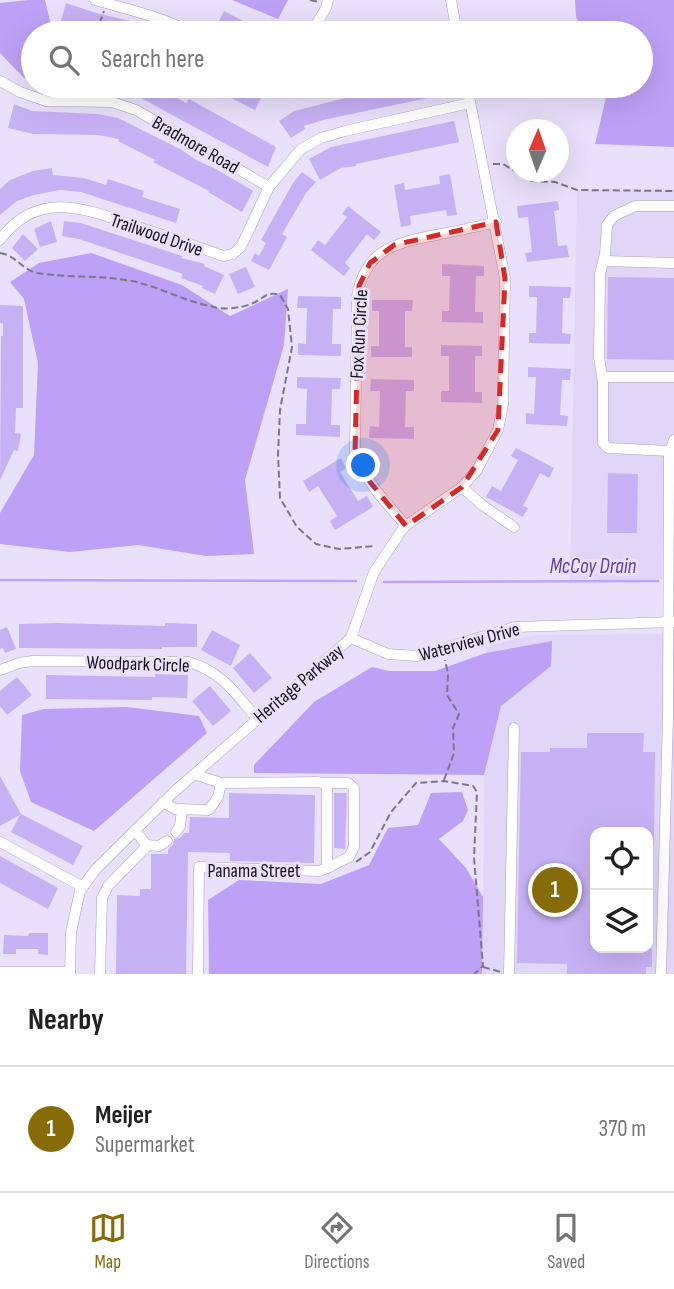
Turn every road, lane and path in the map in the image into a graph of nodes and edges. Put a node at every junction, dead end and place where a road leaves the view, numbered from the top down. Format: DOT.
graph roads {
  1 [pos="95,0"];
  2 [pos="328,0"];
  3 [pos="451,0"];
  4 [pos="106,3"];
  5 [pos="100,21"];
  6 [pos="167,21"];
  7 [pos="318,21"];
  8 [pos="455,21"];
  9 [pos="0,81"];
  10 [pos="21,92"];
  11 [pos="37,98"];
  12 [pos="469,98"];
  13 [pos="470,103"];
  14 [pos="484,166"];
  15 [pos="269,187"];
  16 [pos="674,191"];
  17 [pos="674,206"];
  18 [pos="496,222"];
  19 [pos="0,240"];
  20 [pos="0,253"];
  21 [pos="604,261"];
  22 [pos="674,263"];
  23 [pos="603,377"];
  24 [pos="674,377"];
  25 [pos="674,440"];
  26 [pos="670,451"];
  27 [pos="462,487"];
  28 [pos="672,495"];
  29 [pos="406,526"];
  30 [pos="514,527"];
  31 [pos="374,545"];
  32 [pos="671,622"];
  33 [pos="351,638"];
  34 [pos="445,660"];
  35 [pos="0,670"];
  36 [pos="256,718"];
  37 [pos="514,729"];
  38 [pos="194,774"];
  39 [pos="444,781"];
  40 [pos="221,783"];
  41 [pos="323,783"];
  42 [pos="163,802"];
  43 [pos="182,809"];
  44 [pos="135,830"];
  45 [pos="176,832"];
  46 [pos="167,841"];
  47 [pos="0,842"];
  48 [pos="147,845"];
  49 [pos="354,864"];
  50 [pos="327,868"];
  51 [pos="83,887"];
  52 [pos="482,967"];
  53 [pos="0,972"];
  54 [pos="70,973"];
  55 [pos="100,974"];
  56 [pos="198,974"];
  57 [pos="474,974"];
  58 [pos="509,974"];
  59 [pos="661,974"];
  1 -- 4 [label="street"];
  2 -- 7 [label="street"];
  3 -- 8 [label="street"];
  4 -- 5 [label="path"];
  4 -- 6 [label="street"];
  9 -- 10 [label="street, Bradmore Road"];
  11 -- 15 [label="street, Bradmore Road"];
  12 -- 13 [label="street, Heritage Parkway"];
  13 -- 14 [label="street, Heritage Parkway"];
  13 -- 15 [label="street, Trailwood Drive"];
  14 -- 16 [label="path"];
  14 -- 18 [label="street, Heritage Parkway"];
  15 -- 19 [label="street, Trailwood Drive"];
  17 -- 21 [label="street"];
  18 -- 27 [label="street, Heritage Parkway"];
  18 -- 29 [label="street, Fox Run Circle"];
  20 -- 31 [label="path"];
  21 -- 22 [label="street"];
  21 -- 23 [label="street"];
  23 -- 24 [label="street"];
  23 -- 26 [label="street"];
  25 -- 26 [label="street"];
  26 -- 28 [label="street"];
  27 -- 29 [label="street, Heritage Parkway"];
  27 -- 30 [label="street"];
  28 -- 32 [label="street"];
  29 -- 33 [label="street, Heritage Parkway"];
  32 -- 33 [label="street, Waterview Drive"];
  32 -- 59 [label="street"];
  33 -- 36 [label="street, Heritage Parkway"];
  34 -- 39 [label="path"];
  35 -- 36 [label="street, Woodpark Circle"];
  36 -- 38 [label="street, Heritage Parkway"];
  37 -- 58 [label="street"];
  38 -- 40 [label="street, Panama Street"];
  38 -- 42 [label="street, Heritage Parkway"];
  39 -- 49 [label="path"];
  39 -- 52 [label="path"];
  40 -- 41 [label="street, Panama Street"];
  40 -- 43 [label="street"];
  41 -- 50 [label="street, Panama Street"];
  41 -- 50 [label="street, Panama Street"];
  42 -- 43 [label="street"];
  42 -- 44 [label="street, Heritage Parkway"];
  43 -- 45 [label="street"];
  44 -- 48 [label="street"];
  44 -- 51 [label="street, Heritage Parkway"];
  46 -- 48 [label="street"];
  47 -- 51 [label="street"];
  48 -- 55 [label="street"];
  50 -- 56 [label="street, Panama Street"];
  51 -- 54 [label="street, Heritage Parkway"];
  52 -- 57 [label="path"];
  52 -- 58 [label="path"];
  53 -- 54 [label="street"];
}
